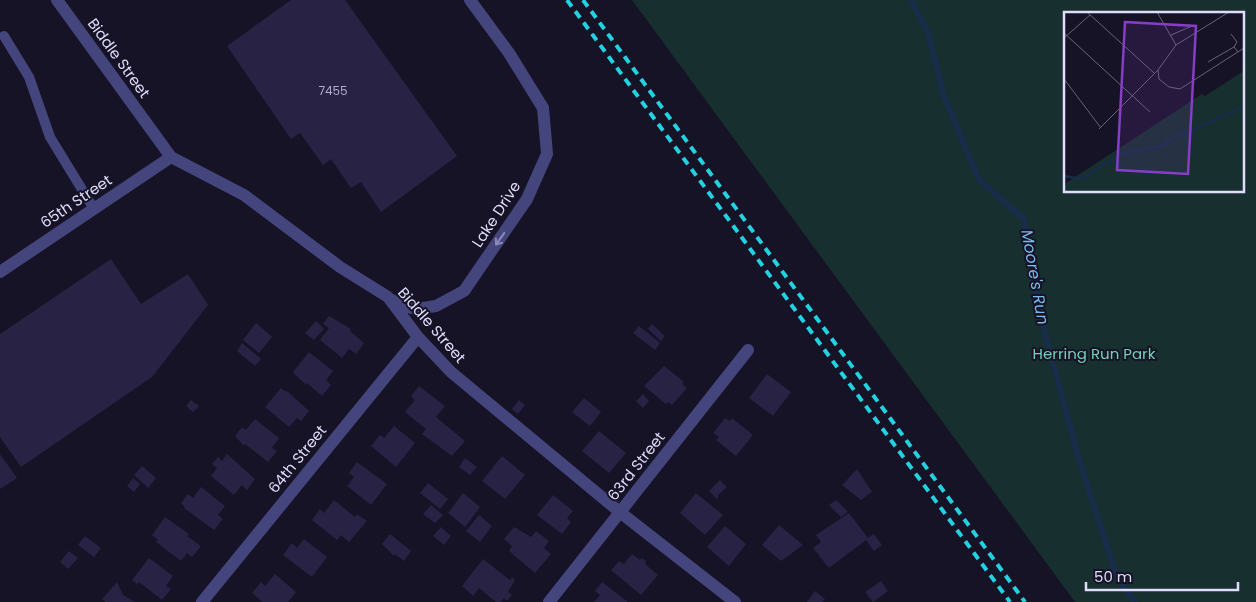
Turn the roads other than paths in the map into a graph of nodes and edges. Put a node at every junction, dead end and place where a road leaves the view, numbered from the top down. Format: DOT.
graph roads {
  1 [pos="57,0"];
  2 [pos="470,0"];
  3 [pos="4,36"];
  4 [pos="171,157"];
  5 [pos="94,209"];
  6 [pos="0,272"];
  7 [pos="388,297"];
  8 [pos="418,337"];
  9 [pos="748,350"];
  10 [pos="621,512"];
  11 [pos="202,602"];
  12 [pos="550,602"];
  13 [pos="735,602"];
  1 -- 4 [label="street, Biddle Street"];
  2 -- 7 [label="street, Lake Drive, one-way"];
  3 -- 5 [label="lane"];
  4 -- 5 [label="street, 65th Street"];
  4 -- 7 [label="street, Biddle Street"];
  5 -- 6 [label="street, 65th Street"];
  7 -- 8 [label="street, Biddle Street"];
  8 -- 10 [label="street, Biddle Street"];
  8 -- 11 [label="street, 64th Street"];
  9 -- 10 [label="street, 63rd Street"];
  10 -- 12 [label="street, 63rd Street"];
  10 -- 13 [label="street, Biddle Street"];
}
